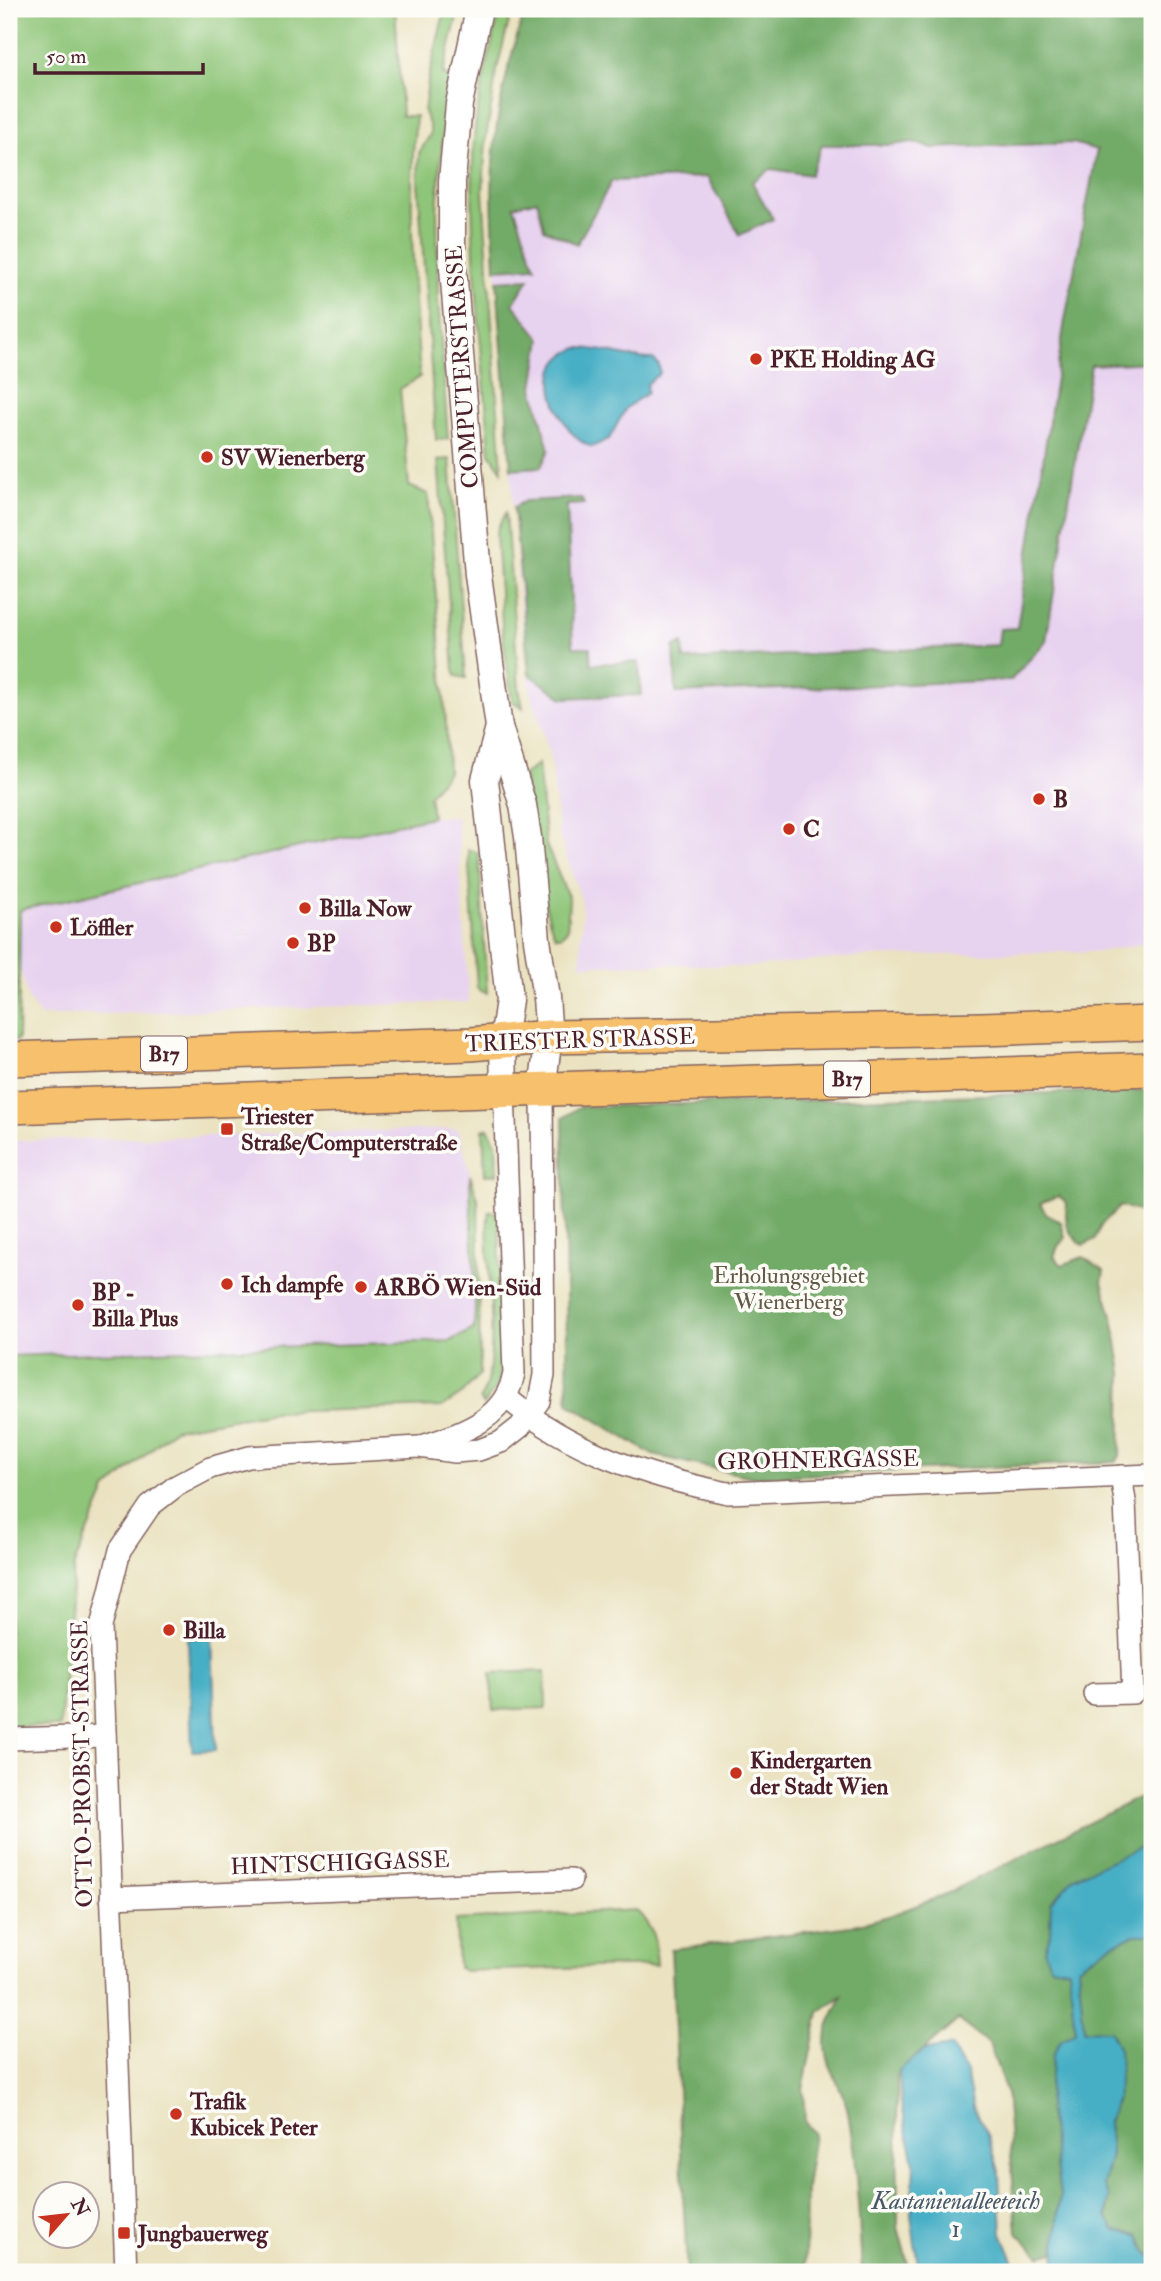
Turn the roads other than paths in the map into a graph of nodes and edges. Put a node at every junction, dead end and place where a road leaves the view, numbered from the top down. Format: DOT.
graph roads {
  1 [pos="479,9"];
  2 [pos="499,727"];
  3 [pos="1152,1023"];
  4 [pos="550,1037"];
  5 [pos="503,1041"];
  6 [pos="9,1059"];
  7 [pos="1152,1069"];
  8 [pos="542,1089"];
  9 [pos="504,1091"];
  10 [pos="9,1107"];
  11 [pos="508,1398"];
  12 [pos="529,1416"];
  13 [pos="419,1447"];
  14 [pos="1152,1475"];
  15 [pos="1121,1476"];
  16 [pos="1094,1694"];
  17 [pos="104,1736"];
  18 [pos="9,1739"];
  19 [pos="571,1880"];
  20 [pos="111,1898"];
  21 [pos="126,2272"];
  1 -- 2 [label="street, COMPUTERSTRASSE"];
  2 -- 4 [label="street, COMPUTERSTRASSE"];
  2 -- 5 [label="street, COMPUTERSTRASSE"];
  3 -- 4 [label="main road, TRIESTER STRASSE / B17"];
  4 -- 5 [label="main road, TRIESTER STRASSE / B17"];
  4 -- 8 [label="street, COMPUTERSTRASSE"];
  5 -- 6 [label="main road, TRIESTER STRASSE / B17"];
  5 -- 9 [label="street, COMPUTERSTRASSE"];
  7 -- 8 [label="main road, TRIESTER STRASSE / B17"];
  8 -- 9 [label="main road, TRIESTER STRASSE / B17"];
  8 -- 12 [label="street, OTTO-PROBST-STRASSE"];
  9 -- 10 [label="main road, TRIESTER STRASSE / B17"];
  9 -- 11 [label="street"];
  11 -- 12 [label="street, GROHNERGASSE"];
  11 -- 13 [label="street, OTTO-PROBST-STRASSE"];
  12 -- 13 [label="street, OTTO-PROBST-STRASSE"];
  12 -- 15 [label="street, GROHNERGASSE"];
  13 -- 17 [label="street, OTTO-PROBST-STRASSE"];
  14 -- 15 [label="street, GROHNERGASSE"];
  15 -- 16 [label="street"];
  17 -- 18 [label="street"];
  17 -- 20 [label="street, OTTO-PROBST-STRASSE"];
  19 -- 20 [label="street, HINTSCHIGGASSE"];
  20 -- 21 [label="street, OTTO-PROBST-STRASSE"];
}
